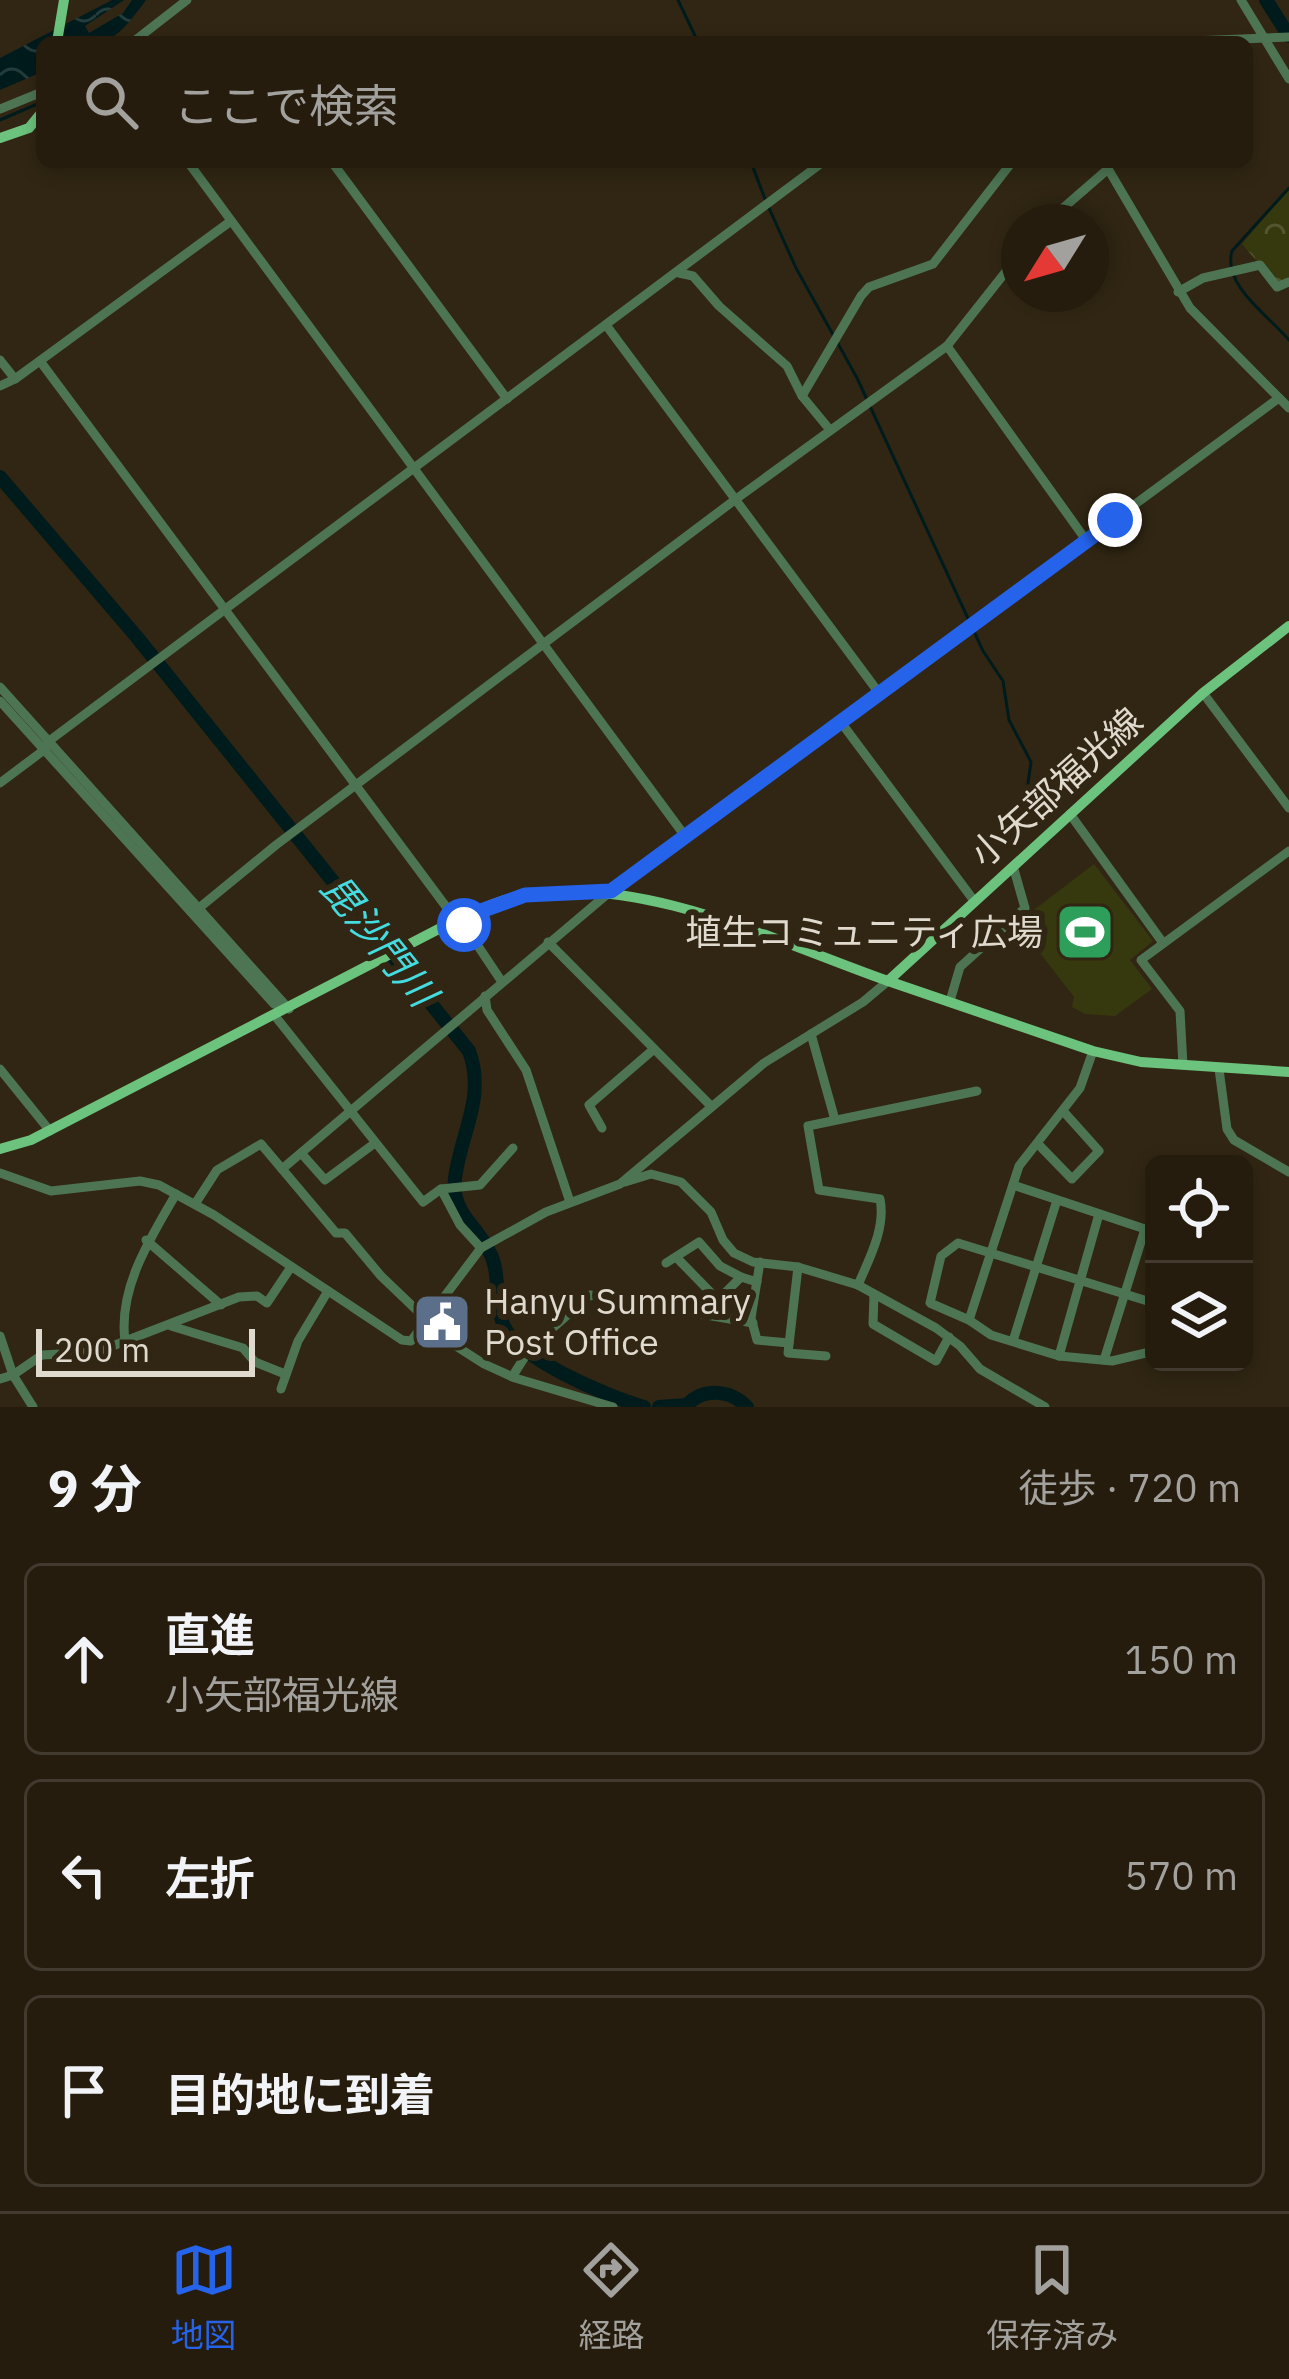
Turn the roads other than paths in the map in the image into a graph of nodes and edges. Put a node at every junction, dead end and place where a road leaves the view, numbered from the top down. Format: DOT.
graph roads {
  1 [pos="64,0"];
  2 [pos="187,0"];
  3 [pos="1241,0"];
  4 [pos="59,36"];
  5 [pos="142,36"];
  6 [pos="1287,37"];
  7 [pos="1253,39"];
  8 [pos="1264,39"];
  9 [pos="1289,79"];
  10 [pos="36,94"];
  11 [pos="0,109"];
  12 [pos="36,119"];
  13 [pos="0,138"];
  14 [pos="192,168"];
  15 [pos="336,168"];
  16 [pos="815,168"];
  17 [pos="1007,168"];
  18 [pos="1104,168"];
  19 [pos="1107,168"];
  20 [pos="1066,204"];
  21 [pos="231,221"];
  22 [pos="1252,250"];
  23 [pos="1260,265"];
  24 [pos="677,272"];
  25 [pos="1001,278"];
  26 [pos="1289,282"];
  27 [pos="1178,292"];
  28 [pos="607,325"];
  29 [pos="947,346"];
  30 [pos="0,361"];
  31 [pos="40,361"];
  32 [pos="15,379"];
  33 [pos="0,386"];
  34 [pos="802,396"];
  35 [pos="1279,398"];
  36 [pos="507,399"];
  37 [pos="1289,408"];
  38 [pos="830,430"];
  39 [pos="413,469"];
  40 [pos="736,499"];
  41 [pos="1086,540"];
  42 [pos="224,609"];
  43 [pos="1289,626"];
  44 [pos="544,645"];
  45 [pos="0,687"];
  46 [pos="879,693"];
  47 [pos="1203,693"];
  48 [pos="0,701"];
  49 [pos="840,722"];
  50 [pos="46,745"];
  51 [pos="0,783"];
  52 [pos="356,786"];
  53 [pos="1289,808"];
  54 [pos="1070,814"];
  55 [pos="686,836"];
  56 [pos="1289,851"];
  57 [pos="1013,866"];
  58 [pos="611,891"];
  59 [pos="974,902"];
  60 [pos="199,908"];
  61 [pos="456,920"];
  62 [pos="548,942"];
  63 [pos="1163,943"];
  64 [pos="888,981"];
  65 [pos="502,982"];
  66 [pos="485,996"];
  67 [pos="950,1001"];
  68 [pos="289,1009"];
  69 [pos="275,1016"];
  70 [pos="811,1034"];
  71 [pos="654,1049"];
  72 [pos="1094,1051"];
  73 [pos="1184,1065"];
  74 [pos="0,1069"];
  75 [pos="1220,1069"];
  76 [pos="1289,1072"];
  77 [pos="977,1091"];
  78 [pos="710,1105"];
  79 [pos="1064,1112"];
  80 [pos="350,1113"];
  81 [pos="835,1120"];
  82 [pos="602,1128"];
  83 [pos="50,1131"];
  84 [pos="375,1143"];
  85 [pos="1038,1144"];
  86 [pos="513,1148"];
  87 [pos="0,1149"];
  88 [pos="301,1153"];
  89 [pos="282,1169"];
  90 [pos="1289,1172"];
  91 [pos="0,1173"];
  92 [pos="325,1180"];
  93 [pos="620,1184"];
  94 [pos="1013,1185"];
  95 [pos="440,1189"];
  96 [pos="176,1194"];
  97 [pos="304,1196"];
  98 [pos="1057,1200"];
  99 [pos="570,1202"];
  100 [pos="194,1204"];
  101 [pos="1099,1214"];
  102 [pos="1145,1229"];
  103 [pos="146,1240"];
  104 [pos="1145,1243"];
  105 [pos="481,1248"];
  106 [pos="990,1254"];
  107 [pos="760,1262"];
  108 [pos="292,1267"];
  109 [pos="799,1268"];
  110 [pos="1036,1268"];
  111 [pos="741,1277"];
  112 [pos="1080,1281"];
  113 [pos="757,1282"];
  114 [pos="858,1286"];
  115 [pos="328,1291"];
  116 [pos="874,1294"];
  117 [pos="1124,1294"];
  118 [pos="1145,1300"];
  119 [pos="220,1305"];
  120 [pos="969,1319"];
  121 [pos="425,1323"];
  122 [pos="753,1323"];
  123 [pos="171,1326"];
  124 [pos="0,1336"];
  125 [pos="949,1337"];
  126 [pos="125,1341"];
  127 [pos="1013,1341"];
  128 [pos="789,1343"];
  129 [pos="1145,1353"];
  130 [pos="1059,1355"];
  131 [pos="826,1356"];
  132 [pos="1104,1360"];
  133 [pos="285,1374"];
  134 [pos="13,1375"];
  135 [pos="512,1377"];
  136 [pos="0,1379"];
  137 [pos="281,1388"];
  138 [pos="33,1407"];
  139 [pos="613,1407"];
  140 [pos="1045,1407"];
  1 -- 4 [label="main road"];
  2 -- 5 [label="street"];
  3 -- 8 [label="street"];
  6 -- 8 [label="street"];
  7 -- 8 [label="street"];
  8 -- 9 [label="street"];
  10 -- 11 [label="street"];
  12 -- 13 [label="main road"];
  14 -- 21 [label="street"];
  15 -- 36 [label="street"];
  16 -- 24 [label="street"];
  17 -- 34 [label="street"];
  18 -- 20 [label="street"];
  19 -- 27 [label="street"];
  21 -- 31 [label="street"];
  21 -- 39 [label="street"];
  22 -- 23 [label="street"];
  23 -- 26 [label="street"];
  23 -- 27 [label="street"];
  24 -- 28 [label="street"];
  24 -- 34 [label="street"];
  25 -- 29 [label="street"];
  27 -- 35 [label="street"];
  28 -- 36 [label="street"];
  28 -- 40 [label="street"];
  29 -- 38 [label="street"];
  29 -- 41 [label="street"];
  30 -- 32 [label="street"];
  31 -- 32 [label="street"];
  31 -- 42 [label="street"];
  32 -- 33 [label="street"];
  34 -- 38 [label="street"];
  35 -- 37 [label="street"];
  35 -- 41 [label="street"];
  36 -- 39 [label="street"];
  38 -- 40 [label="street"];
  39 -- 42 [label="street"];
  39 -- 44 [label="street"];
  40 -- 44 [label="street"];
  40 -- 46 [label="street"];
  41 -- 46 [label="street"];
  42 -- 50 [label="street"];
  42 -- 52 [label="street"];
  43 -- 47 [label="main road, 小矢部福光線"];
  44 -- 52 [label="street"];
  44 -- 55 [label="street"];
  45 -- 50 [label="street"];
  46 -- 49 [label="street"];
  47 -- 53 [label="street"];
  47 -- 54 [label="main road, 小矢部福光線"];
  48 -- 50 [label="street"];
  49 -- 55 [label="street"];
  49 -- 59 [label="street"];
  50 -- 51 [label="street"];
  50 -- 60 [label="street"];
  50 -- 68 [label="street"];
  52 -- 60 [label="street"];
  52 -- 61 [label="street"];
  54 -- 57 [label="main road, 小矢部福光線"];
  54 -- 63 [label="street"];
  55 -- 58 [label="street"];
  56 -- 63 [label="street"];
  57 -- 59 [label="main road, 小矢部福光線"];
  57 -- 67 [label="street"];
  58 -- 61 [label="main road"];
  58 -- 62 [label="street"];
  58 -- 64 [label="main road"];
  59 -- 64 [label="main road, 小矢部福光線"];
  60 -- 68 [label="street"];
  61 -- 65 [label="street"];
  61 -- 68 [label="main road"];
  62 -- 65 [label="street"];
  62 -- 71 [label="street"];
  63 -- 73 [label="street"];
  64 -- 67 [label="main road"];
  64 -- 70 [label="street"];
  65 -- 66 [label="street"];
  66 -- 80 [label="street"];
  66 -- 99 [label="street"];
  67 -- 72 [label="main road"];
  68 -- 69 [label="main road"];
  69 -- 80 [label="street"];
  69 -- 83 [label="main road"];
  70 -- 78 [label="street"];
  70 -- 81 [label="street"];
  71 -- 78 [label="street"];
  71 -- 82 [label="street"];
  72 -- 73 [label="main road"];
  72 -- 79 [label="street"];
  73 -- 75 [label="main road"];
  74 -- 83 [label="street"];
  75 -- 76 [label="main road"];
  75 -- 90 [label="street"];
  77 -- 81 [label="street"];
  78 -- 93 [label="street"];
  79 -- 85 [label="street"];
  79 -- 85 [label="street"];
  80 -- 84 [label="street"];
  80 -- 88 [label="street"];
  81 -- 114 [label="street"];
  83 -- 87 [label="main road"];
  84 -- 92 [label="street"];
  84 -- 95 [label="street"];
  85 -- 94 [label="street"];
  86 -- 95 [label="street"];
  88 -- 89 [label="street"];
  88 -- 92 [label="street"];
  89 -- 97 [label="street"];
  89 -- 100 [label="street"];
  91 -- 96 [label="street"];
  92 -- 97 [label="street"];
  93 -- 99 [label="street"];
  93 -- 107 [label="street"];
  94 -- 98 [label="street"];
  94 -- 106 [label="street"];
  95 -- 105 [label="street"];
  96 -- 100 [label="street"];
  96 -- 103 [label="street"];
  97 -- 121 [label="street"];
  98 -- 101 [label="street"];
  98 -- 110 [label="street"];
  99 -- 105 [label="street"];
  100 -- 108 [label="street"];
  101 -- 102 [label="street"];
  101 -- 112 [label="street"];
  103 -- 119 [label="street"];
  103 -- 126 [label="street"];
  104 -- 117 [label="street"];
  105 -- 121 [label="street"];
  106 -- 110 [label="street"];
  106 -- 120 [label="street"];
  106 -- 120 [label="street"];
  107 -- 109 [label="street"];
  107 -- 113 [label="street"];
  108 -- 115 [label="street"];
  108 -- 119 [label="street"];
  109 -- 114 [label="street"];
  109 -- 128 [label="street"];
  110 -- 112 [label="street"];
  110 -- 127 [label="street"];
  111 -- 111 [label="street"];
  111 -- 113 [label="street"];
  112 -- 117 [label="street"];
  112 -- 130 [label="street"];
  113 -- 122 [label="street"];
  114 -- 116 [label="street"];
  115 -- 121 [label="street"];
  115 -- 133 [label="street"];
  116 -- 125 [label="street"];
  116 -- 125 [label="street"];
  117 -- 118 [label="street"];
  117 -- 132 [label="street"];
  119 -- 123 [label="street"];
  120 -- 127 [label="street"];
  121 -- 135 [label="street"];
  122 -- 128 [label="street"];
  122 -- 135 [label="street"];
  123 -- 126 [label="street"];
  123 -- 133 [label="street"];
  124 -- 134 [label="street"];
  125 -- 140 [label="street"];
  126 -- 134 [label="street"];
  127 -- 130 [label="street"];
  128 -- 131 [label="street"];
  129 -- 132 [label="street"];
  130 -- 132 [label="street"];
  133 -- 137 [label="street"];
  134 -- 136 [label="street"];
  134 -- 138 [label="street"];
  135 -- 139 [label="street"];
}
